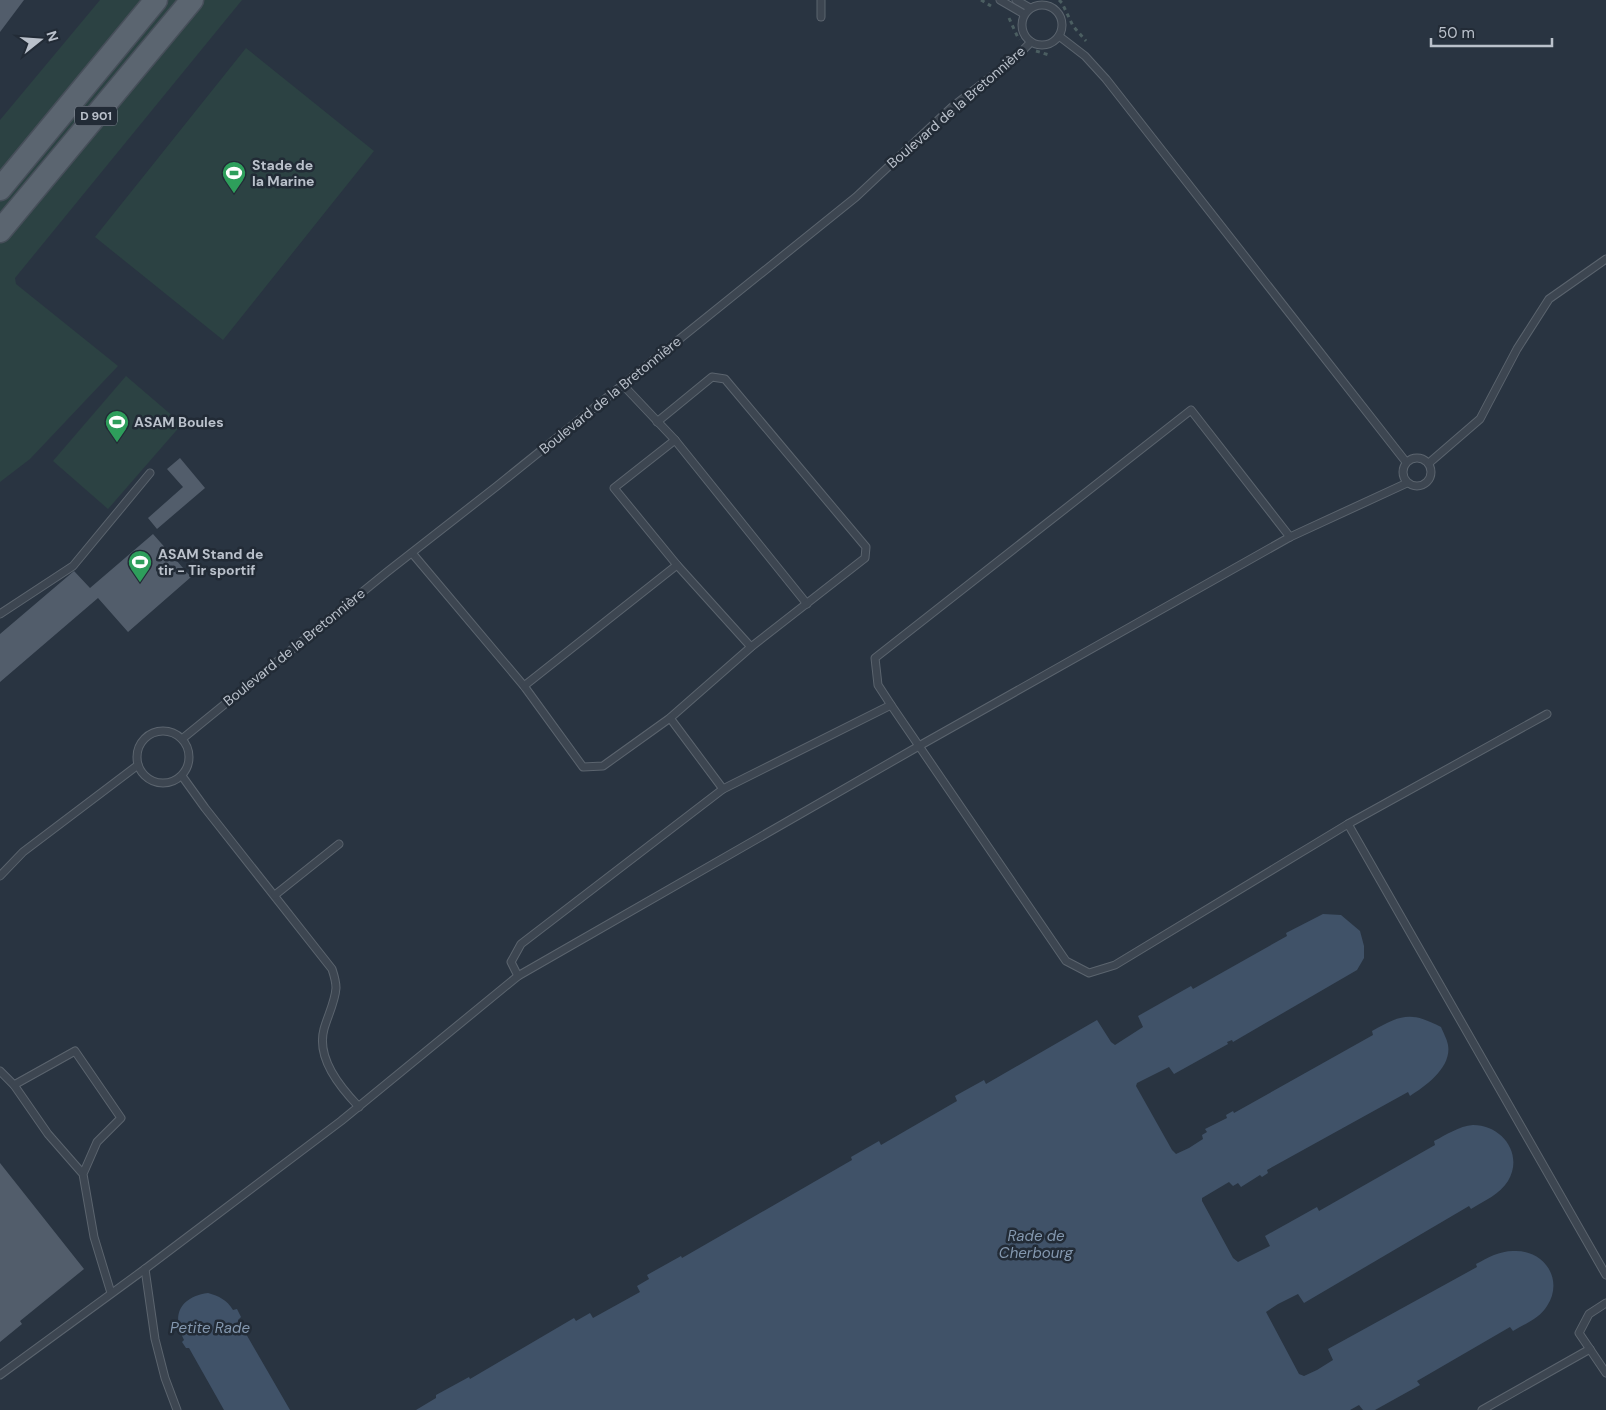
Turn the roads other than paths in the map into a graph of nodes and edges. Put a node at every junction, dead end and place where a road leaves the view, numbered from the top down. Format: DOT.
graph roads {
  1 [pos="156,0"];
  2 [pos="192,0"];
  3 [pos="821,0"];
  4 [pos="1000,0"];
  5 [pos="1016,0"];
  6 [pos="1030,8"];
  7 [pos="1024,14"];
  8 [pos="821,17"];
  9 [pos="1059,36"];
  10 [pos="1031,42"];
  11 [pos="0,189"];
  12 [pos="0,231"];
  13 [pos="1606,259"];
  14 [pos="623,385"];
  15 [pos="657,422"];
  16 [pos="675,440"];
  17 [pos="1406,462"];
  18 [pos="1429,463"];
  19 [pos="150,473"];
  20 [pos="1407,483"];
  21 [pos="1290,537"];
  22 [pos="412,553"];
  23 [pos="677,565"];
  24 [pos="806,604"];
  25 [pos="0,614"];
  26 [pos="750,647"];
  27 [pos="524,686"];
  28 [pos="891,705"];
  29 [pos="1546,714"];
  30 [pos="670,718"];
  31 [pos="182,739"];
  32 [pos="919,746"];
  33 [pos="138,765"];
  34 [pos="182,776"];
  35 [pos="723,789"];
  36 [pos="1348,824"];
  37 [pos="339,844"];
  38 [pos="0,876"];
  39 [pos="275,895"];
  40 [pos="518,976"];
  41 [pos="0,1071"];
  42 [pos="14,1085"];
  43 [pos="359,1106"];
  44 [pos="83,1174"];
  45 [pos="145,1269"];
  46 [pos="1606,1275"];
  47 [pos="111,1293"];
  48 [pos="1606,1303"];
  49 [pos="1590,1349"];
  50 [pos="1606,1373"];
  51 [pos="0,1375"];
  52 [pos="177,1410"];
  53 [pos="1482,1410"];
  1 -- 11 [label="main road, D 901"];
  2 -- 12 [label="main road, D 901"];
  3 -- 8 [label="lane"];
  4 -- 7 [label="lane"];
  5 -- 6 [label="lane"];
  6 -- 7 [label="lane"];
  6 -- 9 [label="lane"];
  7 -- 10 [label="lane"];
  9 -- 10 [label="lane"];
  9 -- 17 [label="lane"];
  10 -- 14 [label="lane, Boulevard de la Bretonnière"];
  13 -- 18 [label="lane"];
  14 -- 15 [label="lane"];
  14 -- 22 [label="lane, Boulevard de la Bretonnière"];
  15 -- 16 [label="lane"];
  15 -- 24 [label="lane"];
  16 -- 23 [label="lane"];
  16 -- 24 [label="lane"];
  17 -- 18 [label="lane"];
  17 -- 20 [label="lane"];
  18 -- 20 [label="lane"];
  19 -- 25 [label="lane"];
  20 -- 21 [label="lane"];
  21 -- 28 [label="lane"];
  21 -- 32 [label="lane"];
  22 -- 27 [label="lane"];
  22 -- 31 [label="lane, Boulevard de la Bretonnière"];
  23 -- 26 [label="lane"];
  23 -- 27 [label="lane"];
  24 -- 26 [label="lane"];
  26 -- 30 [label="lane"];
  27 -- 30 [label="lane"];
  28 -- 32 [label="lane"];
  28 -- 35 [label="lane"];
  29 -- 36 [label="lane"];
  30 -- 35 [label="lane"];
  31 -- 33 [label="lane"];
  31 -- 34 [label="lane"];
  32 -- 36 [label="lane"];
  32 -- 40 [label="lane"];
  33 -- 34 [label="lane"];
  33 -- 38 [label="lane"];
  34 -- 39 [label="lane"];
  35 -- 40 [label="lane"];
  36 -- 46 [label="lane"];
  37 -- 39 [label="lane"];
  39 -- 43 [label="lane"];
  40 -- 43 [label="lane"];
  41 -- 42 [label="lane"];
  42 -- 44 [label="lane"];
  42 -- 44 [label="lane"];
  43 -- 45 [label="lane"];
  44 -- 47 [label="lane"];
  45 -- 47 [label="lane"];
  45 -- 52 [label="lane"];
  47 -- 51 [label="lane"];
  48 -- 49 [label="lane"];
  49 -- 50 [label="lane"];
  49 -- 53 [label="lane"];
}
